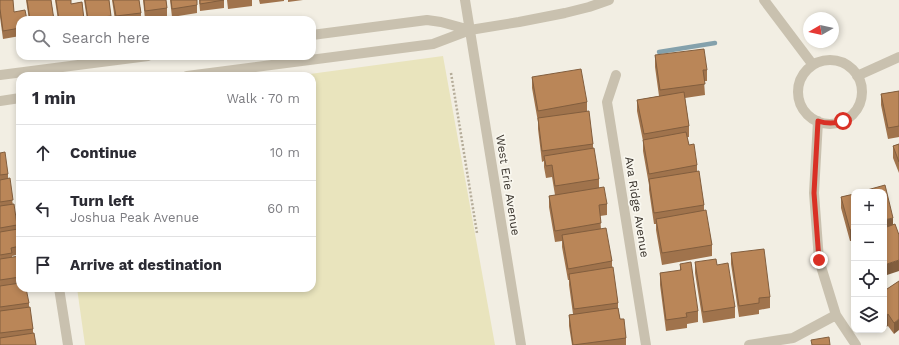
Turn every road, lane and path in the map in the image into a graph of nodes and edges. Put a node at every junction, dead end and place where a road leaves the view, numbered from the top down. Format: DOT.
graph roads {
  1 [pos="465,0"];
  2 [pos="609,0"];
  3 [pos="764,0"];
  4 [pos="470,30"];
  5 [pos="316,34"];
  6 [pos="899,57"];
  7 [pos="316,59"];
  8 [pos="121,60"];
  9 [pos="310,60"];
  10 [pos="813,65"];
  11 [pos="40,72"];
  12 [pos="218,72"];
  13 [pos="451,73"];
  14 [pos="16,74"];
  15 [pos="0,75"];
  16 [pos="616,75"];
  17 [pos="857,76"];
  18 [pos="16,99"];
  19 [pos="0,101"];
  20 [pos="818,121"];
  21 [pos="477,233"];
  22 [pos="60,292"];
  23 [pos="836,314"];
  24 [pos="68,345"];
  25 [pos="521,345"];
  26 [pos="646,345"];
  27 [pos="749,345"];
  28 [pos="856,345"];
  1 -- 4 [label="street, West Erie Avenue"];
  2 -- 4 [label="street"];
  3 -- 10 [label="street"];
  4 -- 5 [label="street"];
  4 -- 7 [label="street"];
  4 -- 25 [label="street, West Erie Avenue"];
  6 -- 17 [label="street"];
  8 -- 11 [label="street"];
  9 -- 12 [label="street"];
  10 -- 17 [label="street"];
  10 -- 20 [label="street"];
  13 -- 21 [label="path"];
  14 -- 15 [label="street"];
  16 -- 26 [label="street, Ava Ridge Avenue"];
  17 -- 20 [label="street"];
  18 -- 19 [label="street"];
  20 -- 23 [label="street"];
  22 -- 24 [label="street"];
  23 -- 27 [label="street"];
  23 -- 28 [label="street"];
}
